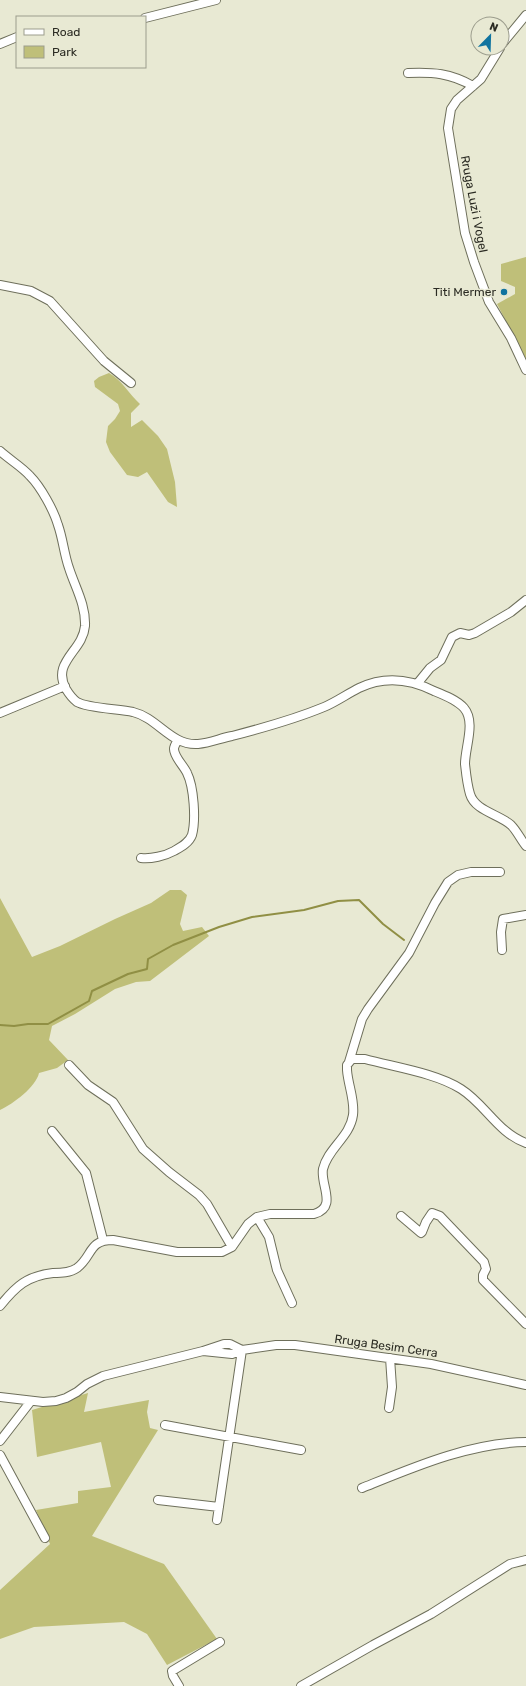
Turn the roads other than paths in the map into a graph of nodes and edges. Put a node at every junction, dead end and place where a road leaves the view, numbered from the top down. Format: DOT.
graph roads {
  1 [pos="216,0"];
  2 [pos="526,15"];
  3 [pos="146,18"];
  4 [pos="510,34"];
  5 [pos="16,37"];
  6 [pos="0,44"];
  7 [pos="495,56"];
  8 [pos="408,73"];
  9 [pos="472,86"];
  10 [pos="0,285"];
  11 [pos="526,370"];
  12 [pos="131,383"];
  13 [pos="0,451"];
  14 [pos="526,600"];
  15 [pos="417,684"];
  16 [pos="65,686"];
  17 [pos="0,713"];
  18 [pos="178,740"];
  19 [pos="526,846"];
  20 [pos="141,858"];
  21 [pos="500,872"];
  22 [pos="526,915"];
  23 [pos="502,950"];
  24 [pos="349,1062"];
  25 [pos="70,1065"];
  26 [pos="52,1131"];
  27 [pos="526,1143"];
  28 [pos="401,1216"];
  29 [pos="257,1218"];
  30 [pos="103,1240"];
  31 [pos="232,1247"];
  32 [pos="292,1303"];
  33 [pos="0,1306"];
  34 [pos="526,1324"];
  35 [pos="242,1350"];
  36 [pos="390,1358"];
  37 [pos="525,1382"];
  38 [pos="0,1397"];
  39 [pos="31,1401"];
  40 [pos="389,1408"];
  41 [pos="165,1424"];
  42 [pos="229,1438"];
  43 [pos="0,1441"];
  44 [pos="526,1442"];
  45 [pos="302,1450"];
  46 [pos="0,1455"];
  47 [pos="362,1488"];
  48 [pos="158,1500"];
  49 [pos="219,1507"];
  50 [pos="217,1520"];
  51 [pos="45,1538"];
  52 [pos="526,1560"];
  53 [pos="220,1642"];
  54 [pos="179,1686"];
  55 [pos="301,1686"];
  1 -- 3 [label="street"];
  2 -- 4 [label="street"];
  5 -- 6 [label="street"];
  7 -- 9 [label="street, Rruga Luzi i Vogel"];
  8 -- 9 [label="street"];
  9 -- 11 [label="street, Rruga Luzi i Vogel"];
  10 -- 12 [label="street"];
  13 -- 16 [label="street"];
  14 -- 15 [label="street"];
  15 -- 18 [label="street"];
  15 -- 19 [label="street"];
  16 -- 17 [label="street"];
  16 -- 18 [label="street"];
  18 -- 20 [label="street"];
  21 -- 24 [label="street"];
  22 -- 23 [label="street"];
  24 -- 27 [label="street"];
  24 -- 29 [label="street"];
  25 -- 31 [label="street"];
  26 -- 30 [label="street"];
  28 -- 34 [label="street"];
  29 -- 31 [label="street"];
  29 -- 32 [label="street"];
  30 -- 31 [label="street"];
  30 -- 33 [label="street"];
  35 -- 36 [label="street, Rruga Besim Cerra"];
  35 -- 39 [label="street, Rruga Besim Cerra"];
  35 -- 42 [label="street"];
  36 -- 37 [label="street, Rruga Besim Cerra"];
  36 -- 40 [label="street"];
  38 -- 39 [label="street, Rruga Besim Cerra"];
  39 -- 43 [label="street"];
  41 -- 42 [label="street"];
  42 -- 45 [label="street"];
  42 -- 49 [label="street"];
  44 -- 47 [label="street"];
  46 -- 51 [label="street"];
  48 -- 49 [label="street"];
  49 -- 50 [label="street"];
  52 -- 55 [label="street"];
  53 -- 54 [label="street"];
}
